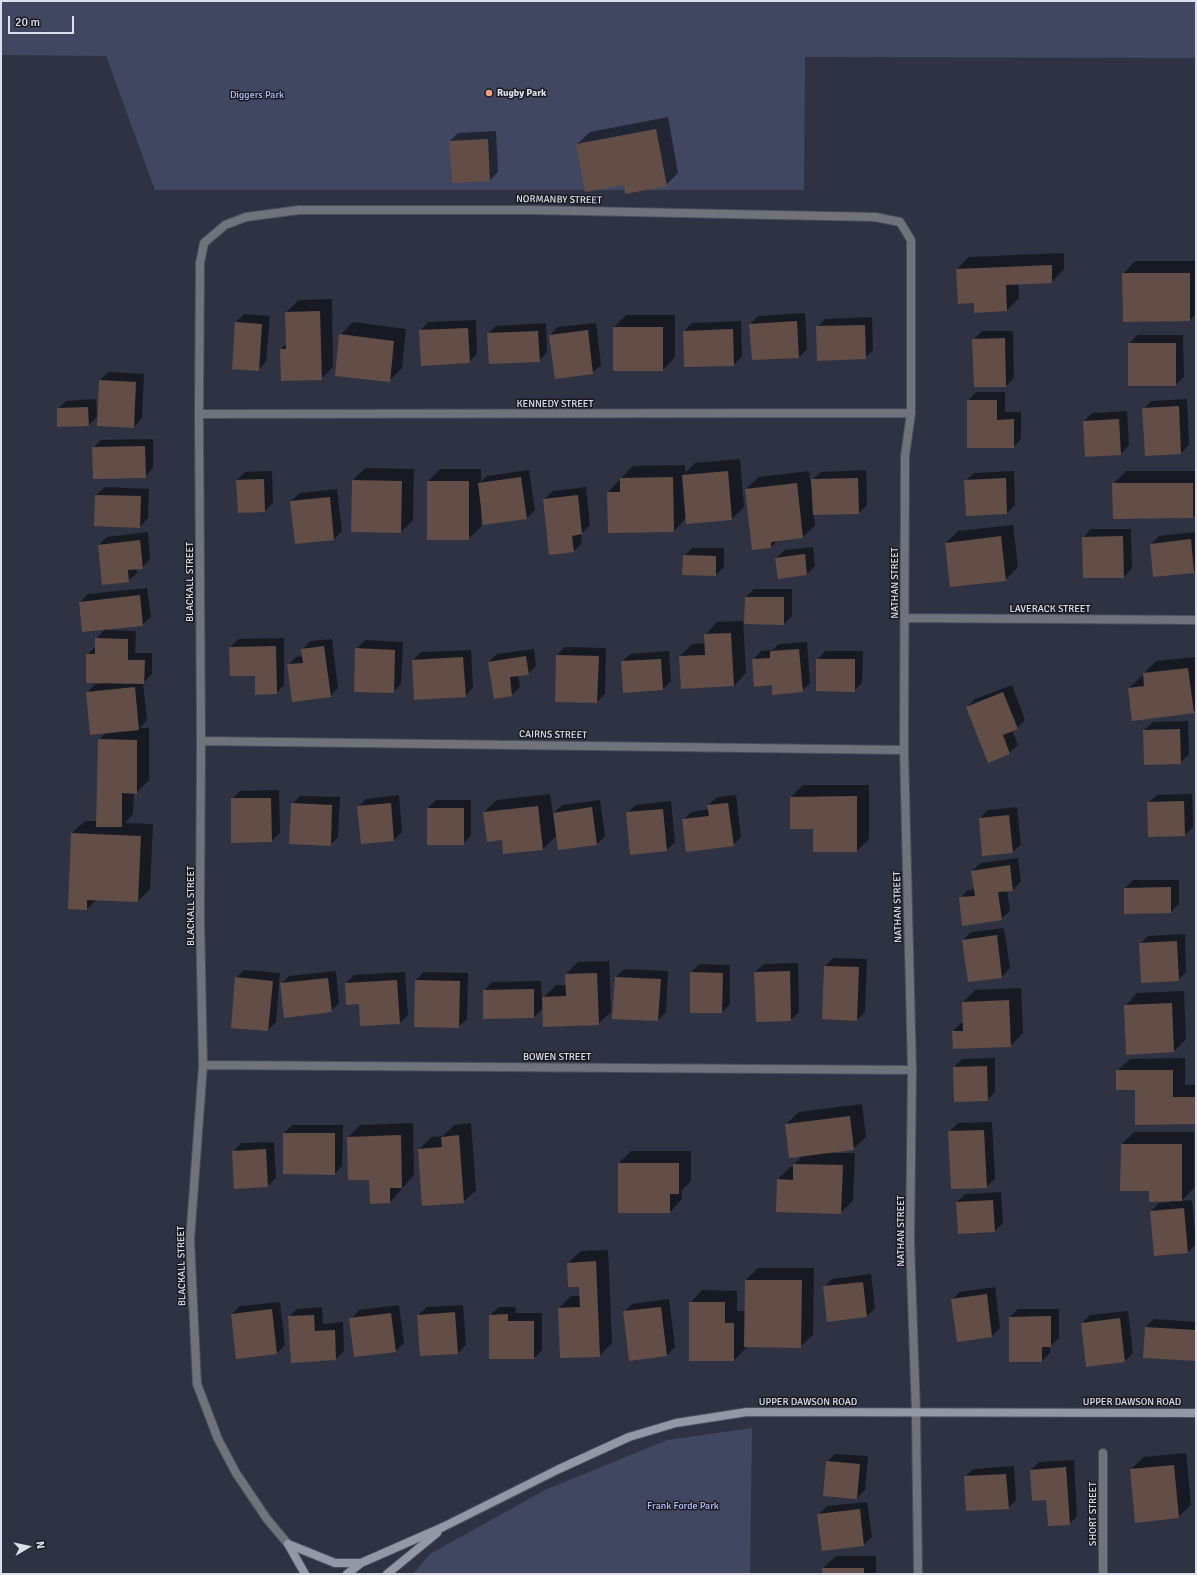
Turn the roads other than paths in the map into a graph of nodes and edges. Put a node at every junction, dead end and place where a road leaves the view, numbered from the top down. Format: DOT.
graph roads {
  1 [pos="911,240"];
  2 [pos="204,243"];
  3 [pos="911,413"];
  4 [pos="199,414"];
  5 [pos="905,618"];
  6 [pos="1196,620"];
  7 [pos="201,740"];
  8 [pos="904,750"];
  9 [pos="203,1065"];
  10 [pos="912,1070"];
  11 [pos="916,1412"];
  12 [pos="1196,1413"];
  13 [pos="1103,1453"];
  14 [pos="443,1527"];
  15 [pos="288,1544"];
  16 [pos="360,1563"];
  17 [pos="305,1574"];
  18 [pos="347,1574"];
  19 [pos="386,1574"];
  20 [pos="918,1574"];
  21 [pos="1103,1574"];
  1 -- 2 [label="street, NORMANBY STREET"];
  1 -- 3 [label="street, NATHAN STREET"];
  2 -- 4 [label="street, BLACKALL STREET"];
  3 -- 4 [label="street, KENNEDY STREET"];
  3 -- 5 [label="street, NATHAN STREET"];
  4 -- 7 [label="street, BLACKALL STREET"];
  5 -- 6 [label="street, LAVERACK STREET"];
  5 -- 8 [label="street, NATHAN STREET"];
  7 -- 8 [label="street, CAIRNS STREET"];
  7 -- 9 [label="street, BLACKALL STREET"];
  8 -- 10 [label="street, NATHAN STREET"];
  9 -- 10 [label="street, BOWEN STREET"];
  9 -- 15 [label="street, BLACKALL STREET"];
  10 -- 11 [label="street, NATHAN STREET"];
  11 -- 12 [label="street, UPPER DAWSON ROAD"];
  11 -- 14 [label="street, UPPER DAWSON ROAD"];
  11 -- 20 [label="street, NATHAN STREET"];
  13 -- 21 [label="street, SHORT STREET"];
  14 -- 16 [label="street, UPPER DAWSON ROAD"];
  14 -- 19 [label="street, UPPER DAWSON ROAD"];
  15 -- 16 [label="street"];
  15 -- 17 [label="street"];
  16 -- 18 [label="street, UPPER DAWSON ROAD"];
}
